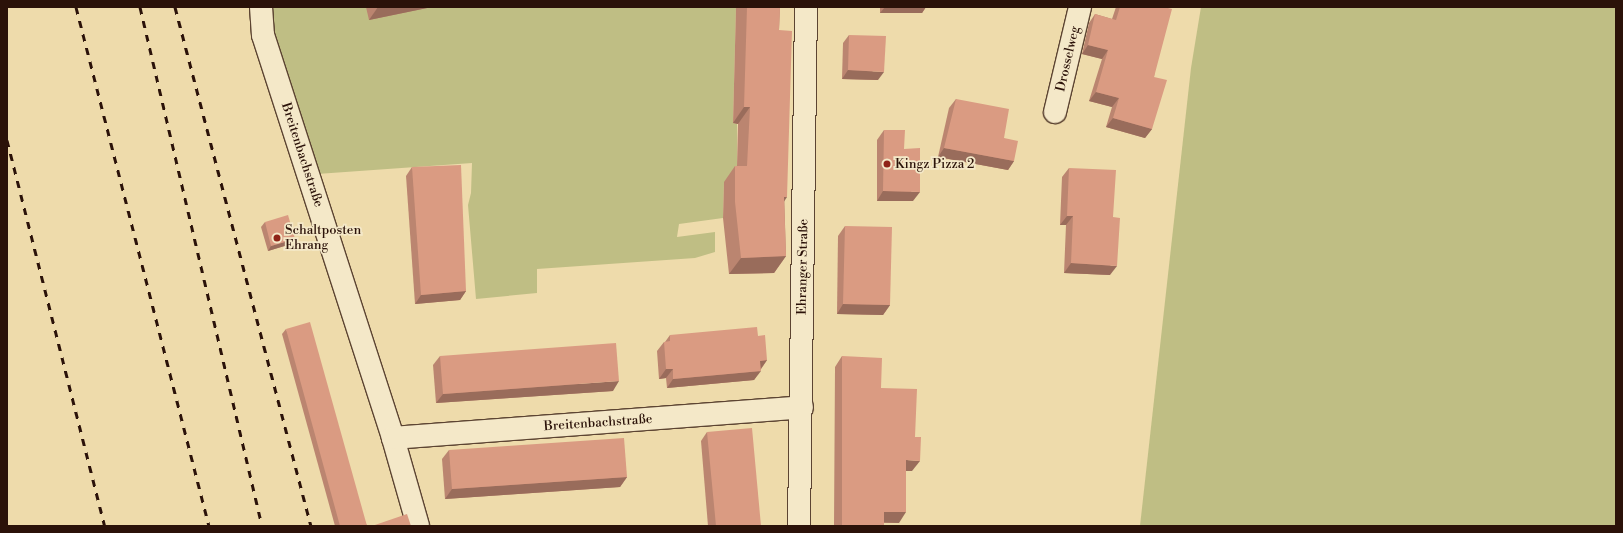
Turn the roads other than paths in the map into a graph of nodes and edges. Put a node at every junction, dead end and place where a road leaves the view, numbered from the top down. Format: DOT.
graph roads {
  1 [pos="261,7"];
  2 [pos="806,7"];
  3 [pos="1080,7"];
  4 [pos="1055,112"];
  5 [pos="802,407"];
  6 [pos="393,438"];
  7 [pos="418,526"];
  8 [pos="799,526"];
  1 -- 6 [label="street, Breitenbachstraße"];
  2 -- 5 [label="street, Ehranger Straße"];
  3 -- 4 [label="street, Drosselweg"];
  5 -- 6 [label="street, Breitenbachstraße"];
  5 -- 8 [label="street, Ehranger Straße"];
  6 -- 7 [label="street, Breitenbachstraße"];
}
